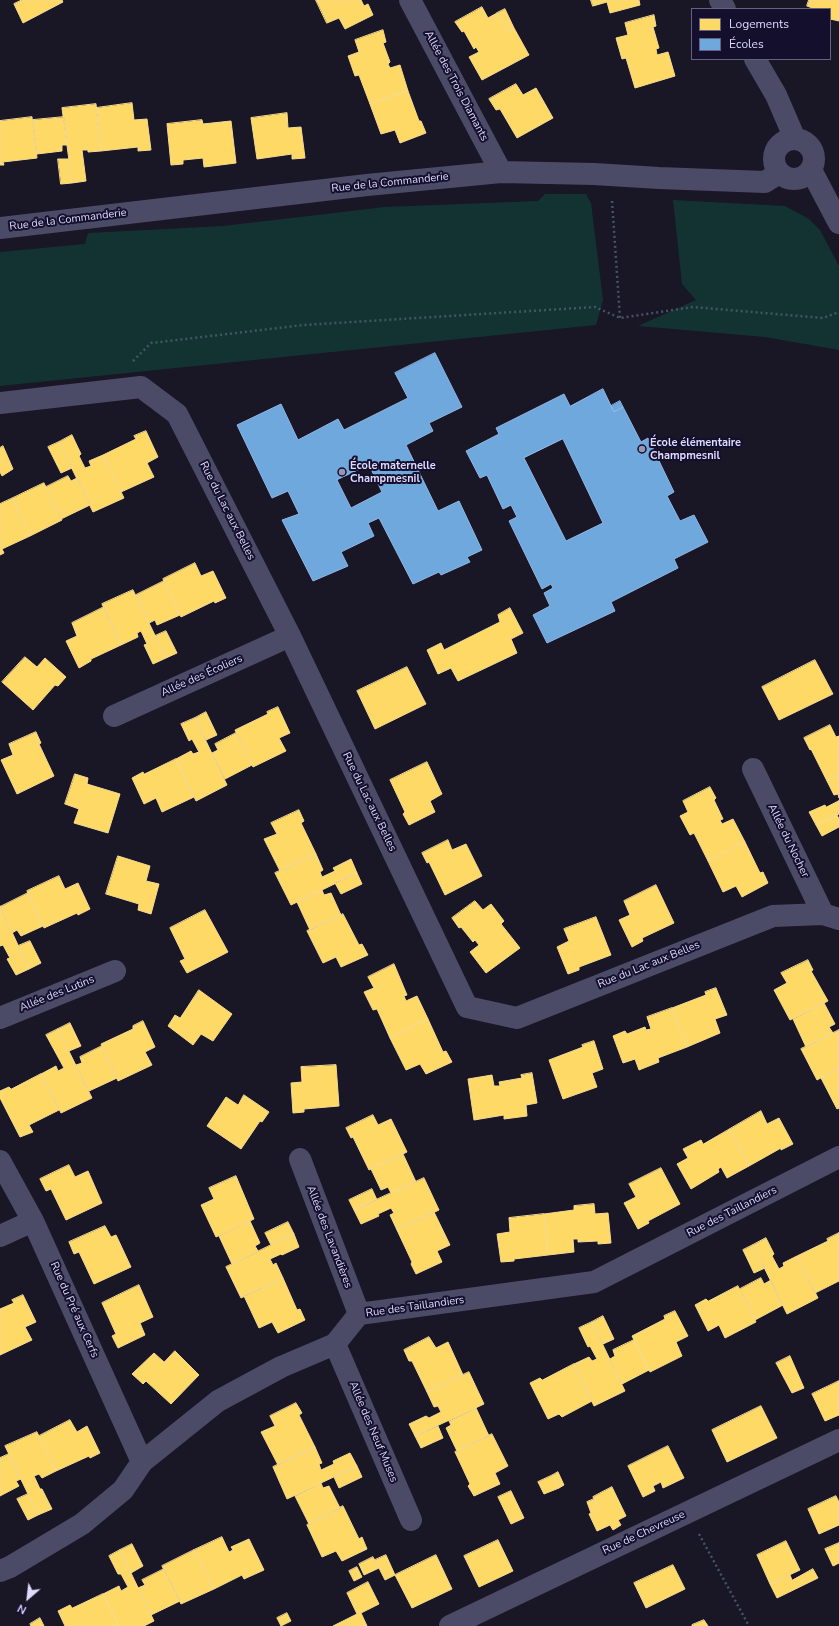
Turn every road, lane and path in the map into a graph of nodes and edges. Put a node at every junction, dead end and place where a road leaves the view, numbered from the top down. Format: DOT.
graph roads {
  1 [pos="410,0"];
  2 [pos="756,60"];
  3 [pos="795,139"];
  4 [pos="811,170"];
  5 [pos="501,172"];
  6 [pos="779,172"];
  7 [pos="610,174"];
  8 [pos="839,223"];
  9 [pos="0,228"];
  10 [pos="839,312"];
  11 [pos="620,318"];
  12 [pos="141,387"];
  13 [pos="0,403"];
  14 [pos="290,636"];
  15 [pos="114,716"];
  16 [pos="753,769"];
  17 [pos="831,916"];
  18 [pos="115,971"];
  19 [pos="0,1018"];
  20 [pos="839,1158"];
  21 [pos="300,1159"];
  22 [pos="0,1161"];
  23 [pos="33,1221"];
  24 [pos="0,1236"];
  25 [pos="359,1314"];
  26 [pos="335,1344"];
  27 [pos="839,1440"];
  28 [pos="142,1462"];
  29 [pos="688,1513"];
  30 [pos="411,1520"];
  31 [pos="0,1570"];
  32 [pos="450,1626"];
  33 [pos="749,1626"];
  1 -- 5 [label="street, Allée des Trois Diamants"];
  2 -- 3 [label="street"];
  3 -- 4 [label="street"];
  3 -- 6 [label="street"];
  4 -- 6 [label="street"];
  4 -- 8 [label="street"];
  5 -- 7 [label="street, Rue de la Commanderie"];
  5 -- 9 [label="street, Rue de la Commanderie"];
  6 -- 7 [label="street, Rue de la Commanderie"];
  7 -- 11 [label="path"];
  10 -- 11 [label="path"];
  11 -- 12 [label="path"];
  12 -- 13 [label="street"];
  12 -- 14 [label="street, Rue du Lac aux Belles"];
  14 -- 15 [label="street, Allée des Écoliers"];
  14 -- 17 [label="street, Rue du Lac aux Belles"];
  16 -- 17 [label="street, Allée du Nocher"];
  18 -- 19 [label="street, Allée des Lutins"];
  20 -- 25 [label="street, Rue des Taillandiers"];
  21 -- 25 [label="street, Allée des Lavandières"];
  22 -- 23 [label="street, Rue du Pré aux Cerfs"];
  23 -- 24 [label="street"];
  23 -- 28 [label="street, Rue du Pré aux Cerfs"];
  25 -- 26 [label="street, Rue des Taillandiers"];
  26 -- 28 [label="street, Rue des Taillandiers"];
  26 -- 30 [label="street, Allée des Neuf Muses"];
  27 -- 29 [label="street, Rue de Chevreuse"];
  28 -- 31 [label="street, Rue des Taillandiers"];
  29 -- 32 [label="street, Rue de Chevreuse"];
  29 -- 33 [label="path"];
}
